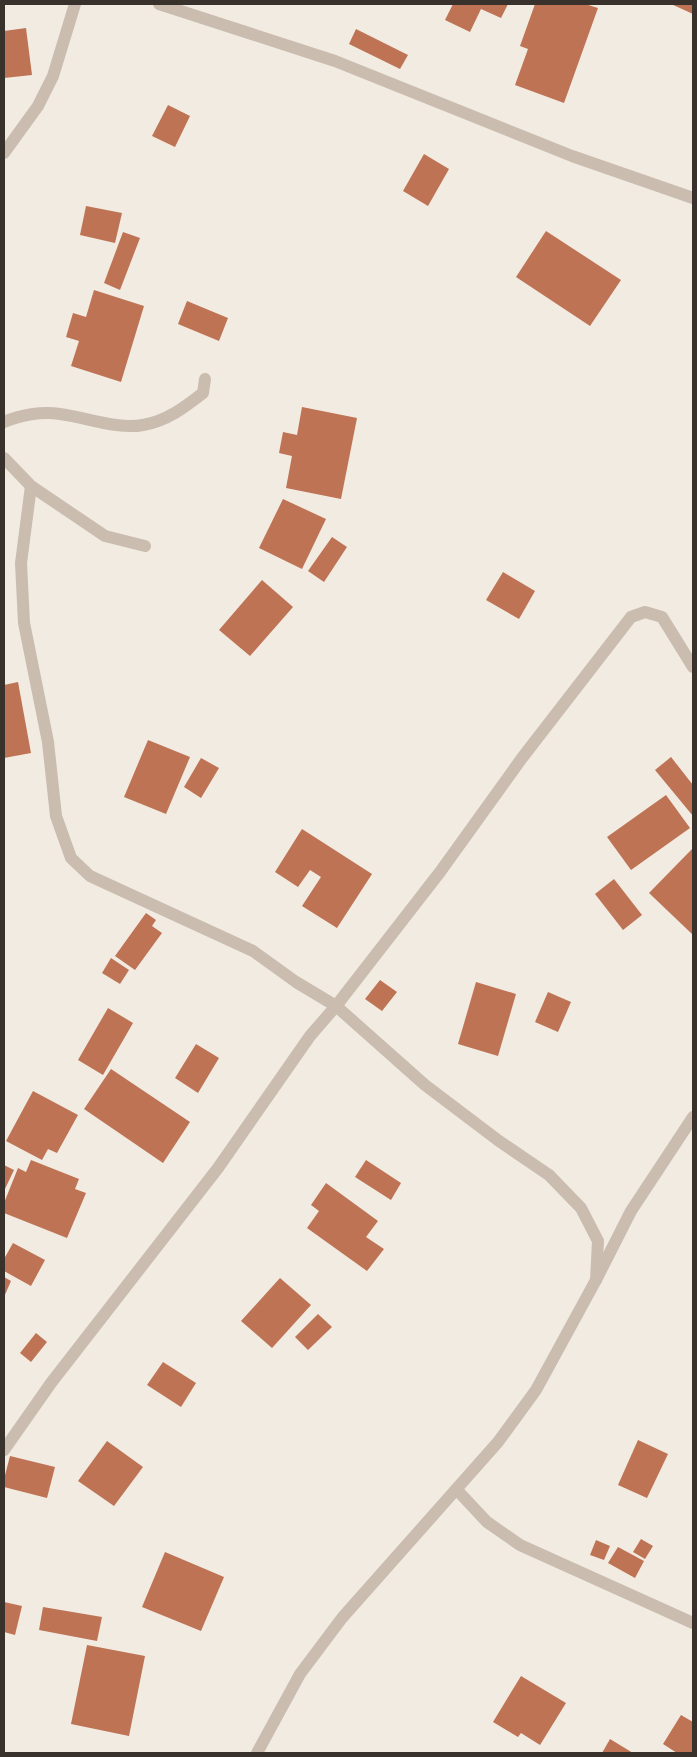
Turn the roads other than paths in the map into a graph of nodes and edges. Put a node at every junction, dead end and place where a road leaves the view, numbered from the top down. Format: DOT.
graph roads {
  1 [pos="75,4"];
  2 [pos="159,4"];
  3 [pos="4,153"];
  4 [pos="693,198"];
  5 [pos="205,379"];
  6 [pos="4,422"];
  7 [pos="4,458"];
  8 [pos="31,486"];
  9 [pos="145,546"];
  10 [pos="693,667"];
  11 [pos="336,1006"];
  12 [pos="693,1117"];
  13 [pos="596,1280"];
  14 [pos="4,1450"];
  15 [pos="457,1490"];
  16 [pos="693,1623"];
  17 [pos="257,1753"];
  1 -- 3 [label="street"];
  2 -- 4 [label="street"];
  5 -- 6 [label="street"];
  7 -- 8 [label="street"];
  8 -- 9 [label="street"];
  8 -- 11 [label="street"];
  10 -- 11 [label="street"];
  11 -- 13 [label="street"];
  11 -- 14 [label="street"];
  12 -- 13 [label="street"];
  13 -- 15 [label="street"];
  15 -- 16 [label="street"];
  15 -- 17 [label="street"];
}
